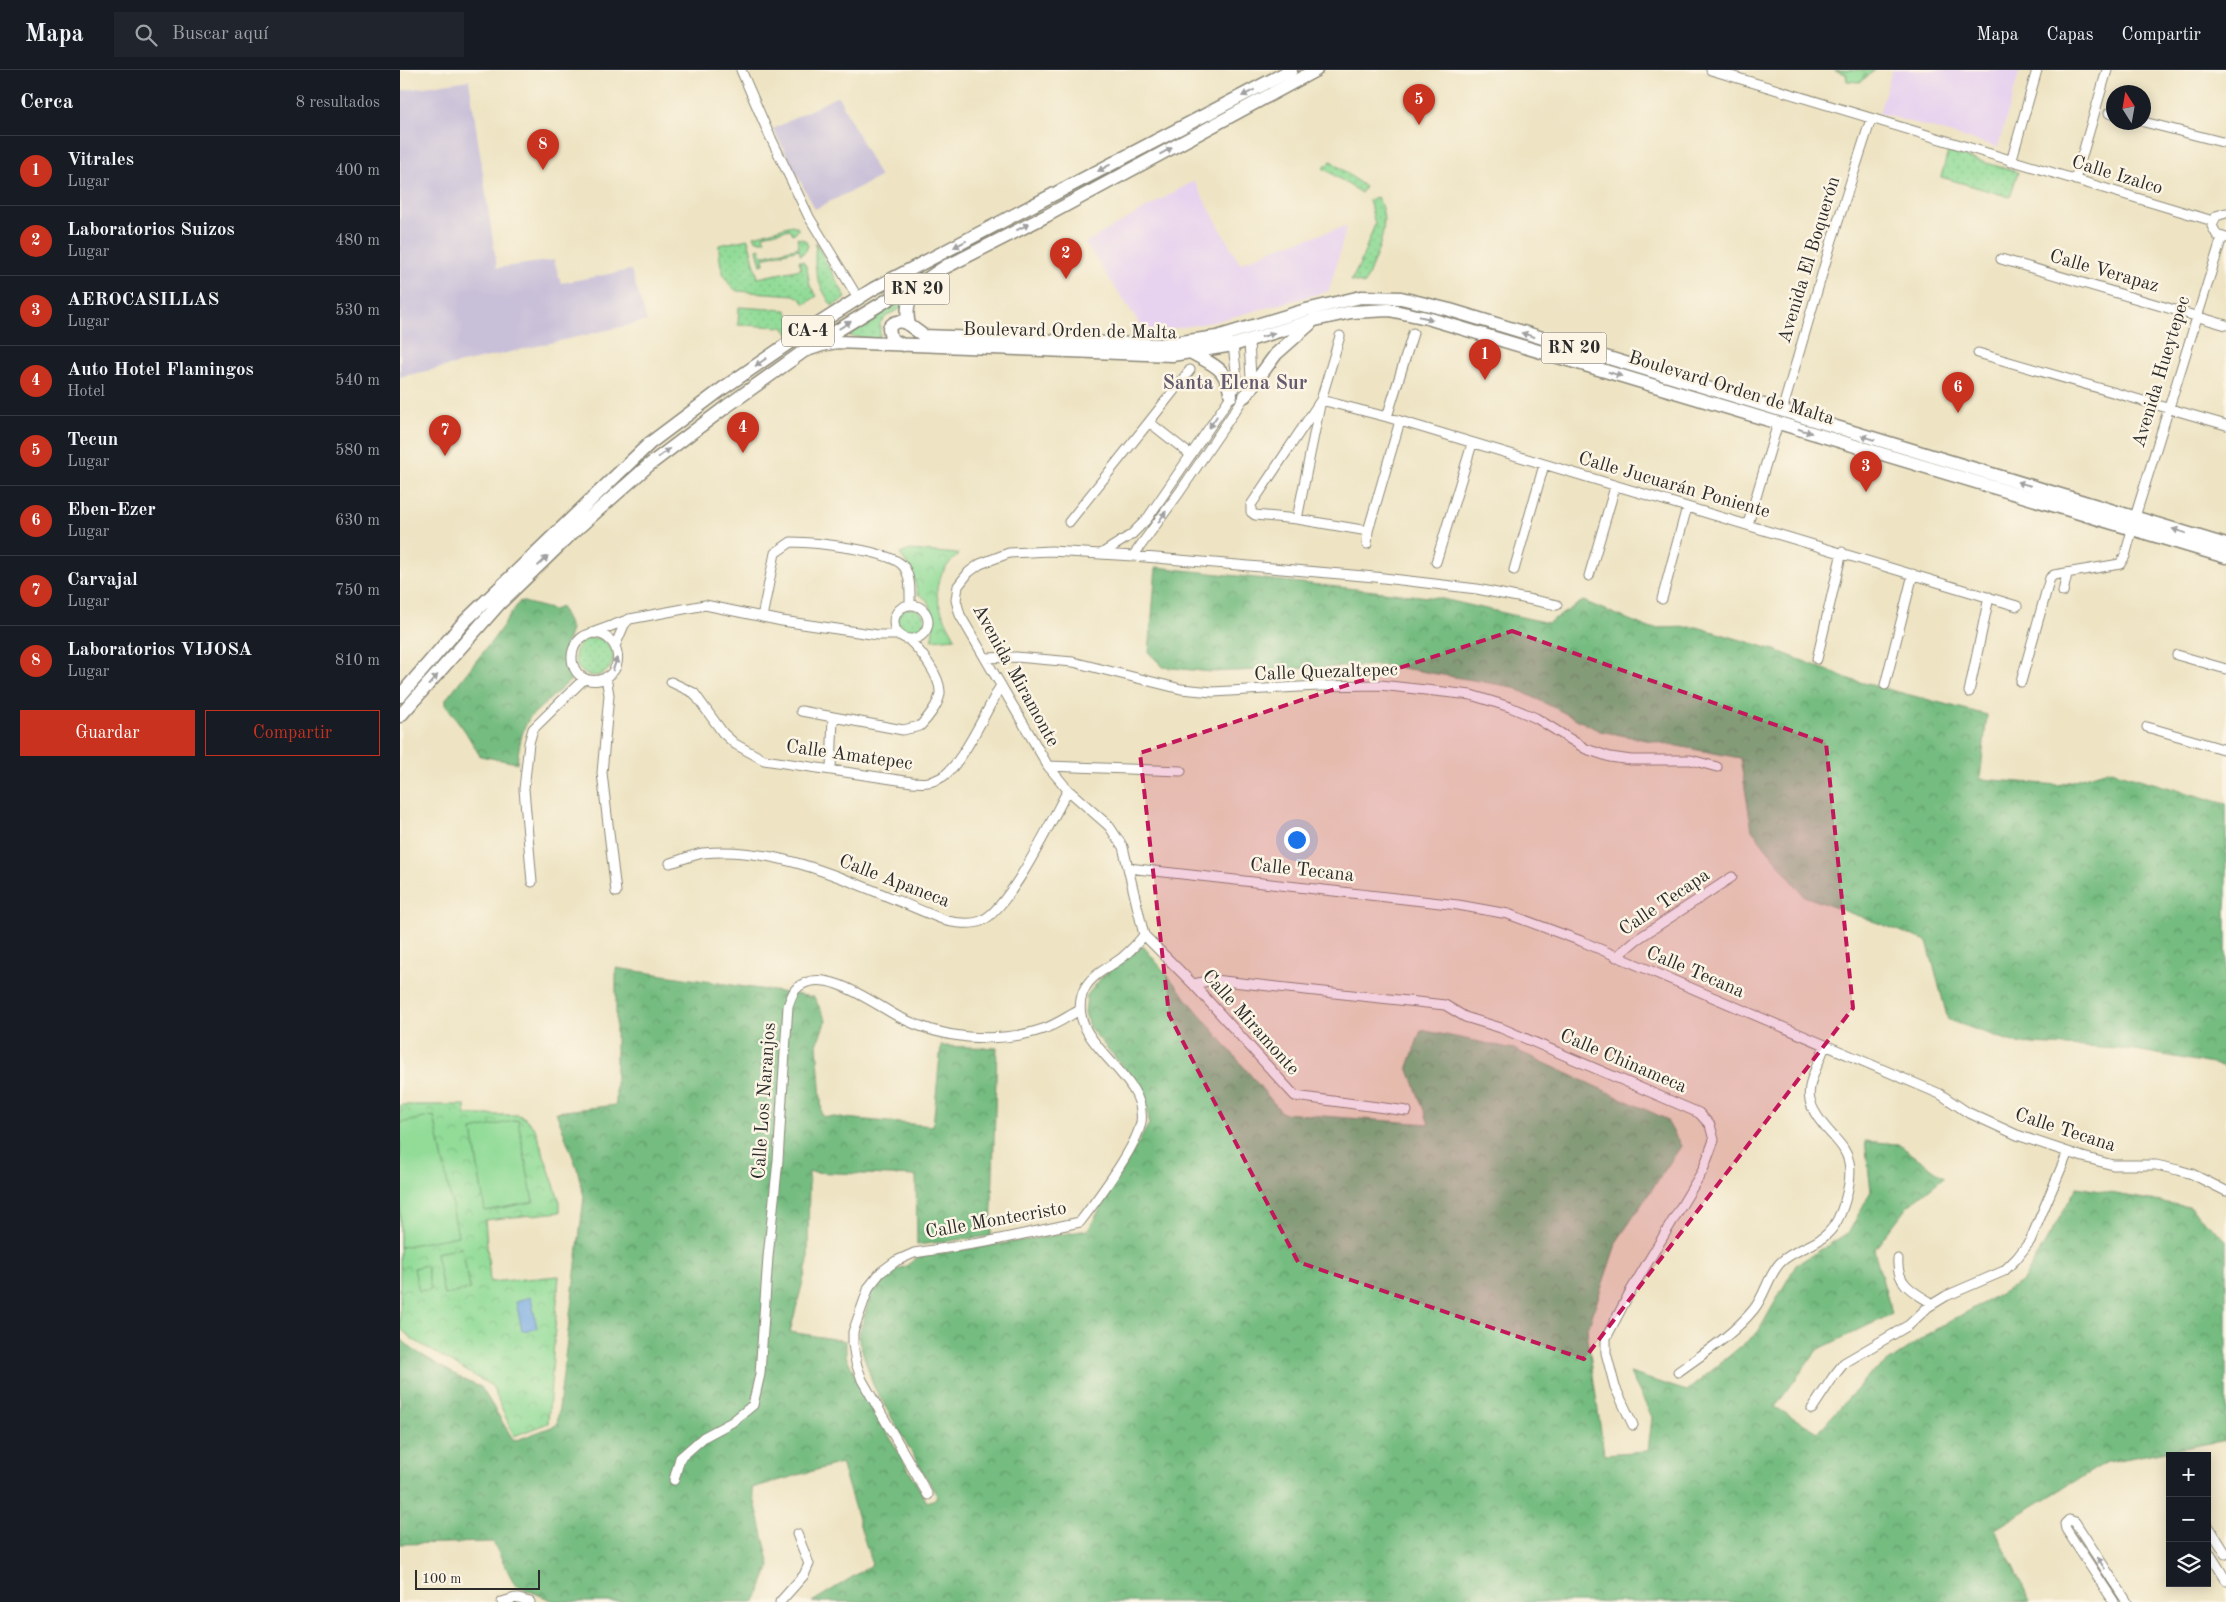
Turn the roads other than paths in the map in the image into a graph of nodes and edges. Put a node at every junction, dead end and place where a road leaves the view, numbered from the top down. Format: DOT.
graph roads {
  1 [pos="741,70"];
  2 [pos="1291,70"];
  3 [pos="1316,70"];
  4 [pos="1711,70"];
  5 [pos="2038,70"];
  6 [pos="2107,70"];
  7 [pos="1871,119"];
  8 [pos="2151,124"];
  9 [pos="2226,143"];
  10 [pos="2011,162"];
  11 [pos="2074,180"];
  12 [pos="2226,213"];
  13 [pos="2213,221"];
  14 [pos="2224,238"];
  15 [pos="2001,259"];
  16 [pos="948,265"];
  17 [pos="858,298"];
  18 [pos="2196,316"];
  19 [pos="1315,320"];
  20 [pos="909,325"];
  21 [pos="2226,325"];
  22 [pos="1413,333"];
  23 [pos="1340,336"];
  24 [pos="1249,341"];
  25 [pos="1233,345"];
  26 [pos="906,346"];
  27 [pos="804,351"];
  28 [pos="1192,353"];
  29 [pos="1978,353"];
  30 [pos="1190,370"];
  31 [pos="1231,396"];
  32 [pos="1245,396"];
  33 [pos="1321,400"];
  34 [pos="2169,407"];
  35 [pos="1387,417"];
  36 [pos="1780,417"];
  37 [pos="1400,421"];
  38 [pos="1149,422"];
  39 [pos="2226,424"];
  40 [pos="1472,444"];
  41 [pos="1191,455"];
  42 [pos="1544,465"];
  43 [pos="1615,486"];
  44 [pos="1687,507"];
  45 [pos="1297,519"];
  46 [pos="1069,522"];
  47 [pos="2134,523"];
  48 [pos="1748,524"];
  49 [pos="1368,531"];
  50 [pos="1367,544"];
  51 [pos="2226,546"];
  52 [pos="1842,552"];
  53 [pos="1102,554"];
  54 [pos="1133,556"];
  55 [pos="2226,557"];
  56 [pos="1436,562"];
  57 [pos="1514,570"];
  58 [pos="1913,574"];
  59 [pos="2067,574"];
  60 [pos="1589,576"];
  61 [pos="2063,592"];
  62 [pos="1990,597"];
  63 [pos="1662,599"];
  64 [pos="910,605"];
  65 [pos="1557,605"];
  66 [pos="2017,606"];
  67 [pos="895,615"];
  68 [pos="762,617"];
  69 [pos="630,619"];
  70 [pos="927,629"];
  71 [pos="593,634"];
  72 [pos="878,635"];
  73 [pos="899,635"];
  74 [pos="909,640"];
  75 [pos="615,646"];
  76 [pos="922,652"];
  77 [pos="2177,655"];
  78 [pos="985,658"];
  79 [pos="1817,659"];
  80 [pos="2226,669"];
  81 [pos="582,677"];
  82 [pos="602,679"];
  83 [pos="671,682"];
  84 [pos="2021,682"];
  85 [pos="1001,685"];
  86 [pos="1885,685"];
  87 [pos="1969,692"];
  88 [pos="400,696"];
  89 [pos="801,711"];
  90 [pos="400,716"];
  91 [pos="833,718"];
  92 [pos="2148,727"];
  93 [pos="2226,750"];
  94 [pos="1048,766"];
  95 [pos="1717,767"];
  96 [pos="831,769"];
  97 [pos="1181,771"];
  98 [pos="1068,790"];
  99 [pos="670,863"];
  100 [pos="1128,868"];
  101 [pos="1732,877"];
  102 [pos="532,882"];
  103 [pos="616,892"];
  104 [pos="1144,935"];
  105 [pos="1616,956"];
  106 [pos="1193,984"];
  107 [pos="1080,1010"];
  108 [pos="1825,1046"];
  109 [pos="1407,1110"];
  110 [pos="2068,1152"];
  111 [pos="2226,1191"];
  112 [pos="1898,1259"];
  113 [pos="1933,1304"];
  114 [pos="1678,1372"];
  115 [pos="1812,1408"];
  116 [pos="1633,1425"];
  117 [pos="674,1480"];
  118 [pos="928,1495"];
  119 [pos="2211,1530"];
  120 [pos="797,1534"];
  121 [pos="2226,1554"];
  122 [pos="2211,1556"];
  123 [pos="2226,1580"];
  124 [pos="502,1602"];
  125 [pos="530,1602"];
  126 [pos="780,1602"];
  127 [pos="2114,1602"];
  128 [pos="2127,1602"];
  1 -- 17 [label="street"];
  2 -- 17 [label="highway, CA-4, one-way"];
  16 -- 3 [label="highway, CA-4, one-way"];
  4 -- 7 [label="street, Calle Izalco"];
  5 -- 10 [label="street"];
  6 -- 11 [label="street"];
  7 -- 10 [label="street, Calle Izalco"];
  7 -- 36 [label="street, Avenida El Boquerón"];
  8 -- 9 [label="street"];
  10 -- 11 [label="street, Calle Izalco"];
  11 -- 13 [label="street, Calle Izalco"];
  12 -- 13 [label="street"];
  13 -- 14 [label="street"];
  14 -- 18 [label="street, Avenida Hueytepec"];
  15 -- 18 [label="street, Calle Verapaz"];
  16 -- 20 [label="highway, RN 20"];
  27 -- 16 [label="highway, CA-4, one-way"];
  17 -- 88 [label="highway, CA-4, one-way"];
  18 -- 21 [label="street, Calle Verapaz"];
  18 -- 34 [label="street, Avenida Hueytepec"];
  24 -- 19 [label="highway, Boulevard Orden de Malta / RN 20, one-way"];
  19 -- 32 [label="highway"];
  19 -- 36 [label="highway, Boulevard Orden de Malta / RN 20, one-way"];
  20 -- 26 [label="highway"];
  36 -- 20 [label="highway, Boulevard Orden de Malta / RN 20, one-way"];
  22 -- 35 [label="street"];
  23 -- 33 [label="street"];
  24 -- 25 [label="highway, Boulevard Orden de Malta / RN 20"];
  24 -- 32 [label="street"];
  25 -- 28 [label="highway, Boulevard Orden de Malta / RN 20"];
  25 -- 31 [label="street"];
  26 -- 27 [label="highway, Boulevard Orden de Malta / RN 20"];
  26 -- 28 [label="highway, Boulevard Orden de Malta / RN 20"];
  90 -- 27 [label="highway, CA-4, one-way"];
  28 -- 31 [label="highway"];
  29 -- 34 [label="street"];
  30 -- 38 [label="street"];
  31 -- 41 [label="street, one-way"];
  54 -- 32 [label="street, one-way"];
  33 -- 35 [label="street, Calle Jucuarán Poniente"];
  33 -- 45 [label="street"];
  33 -- 45 [label="street"];
  34 -- 39 [label="street"];
  34 -- 47 [label="street, Avenida Hueytepec"];
  35 -- 37 [label="street, Calle Jucuarán Poniente"];
  36 -- 47 [label="highway, Boulevard Orden de Malta / RN 20"];
  36 -- 48 [label="street, Avenida El Boquerón"];
  37 -- 40 [label="street, Calle Jucuarán Poniente"];
  37 -- 49 [label="street"];
  38 -- 41 [label="street"];
  38 -- 46 [label="street"];
  40 -- 42 [label="street, Calle Jucuarán Poniente"];
  40 -- 56 [label="street"];
  41 -- 53 [label="street"];
  42 -- 43 [label="street, Calle Jucuarán Poniente"];
  42 -- 57 [label="street"];
  43 -- 44 [label="street, Calle Jucuarán Poniente"];
  43 -- 60 [label="street"];
  44 -- 48 [label="street, Calle Jucuarán Poniente"];
  44 -- 63 [label="street"];
  45 -- 49 [label="street"];
  51 -- 47 [label="highway, Boulevard Orden de Malta / RN 20, one-way"];
  47 -- 55 [label="highway, Boulevard Orden de Malta / RN 20"];
  47 -- 59 [label="street, Avenida Hueytepec"];
  48 -- 52 [label="street, Calle Jucuarán Poniente"];
  49 -- 50 [label="street"];
  52 -- 58 [label="street, Calle Jucuarán Poniente"];
  52 -- 79 [label="street"];
  53 -- 54 [label="street, Avenida Miramonte"];
  53 -- 78 [label="street, Avenida Miramonte"];
  54 -- 65 [label="street, Avenida Miramonte"];
  58 -- 62 [label="street, Calle Jucuarán Poniente"];
  58 -- 86 [label="street"];
  59 -- 61 [label="street"];
  59 -- 84 [label="street"];
  62 -- 66 [label="street, Calle Jucuarán Poniente"];
  62 -- 87 [label="street"];
  64 -- 67 [label="street"];
  64 -- 68 [label="street"];
  64 -- 70 [label="street"];
  67 -- 72 [label="street"];
  67 -- 73 [label="street"];
  68 -- 69 [label="street"];
  68 -- 72 [label="street"];
  69 -- 71 [label="street"];
  69 -- 75 [label="street"];
  70 -- 74 [label="street"];
  70 -- 76 [label="street"];
  71 -- 75 [label="street"];
  71 -- 81 [label="street"];
  72 -- 73 [label="street"];
  73 -- 74 [label="street"];
  74 -- 76 [label="street"];
  82 -- 75 [label="street, one-way"];
  76 -- 91 [label="street"];
  77 -- 80 [label="street"];
  78 -- 85 [label="street, Avenida Miramonte"];
  78 -- 95 [label="street, Calle Quezaltepec"];
  81 -- 82 [label="street"];
  81 -- 102 [label="street"];
  82 -- 103 [label="street"];
  83 -- 96 [label="street, Calle Amatepec"];
  85 -- 94 [label="street, Avenida Miramonte"];
  85 -- 96 [label="street, Calle Amatepec"];
  89 -- 91 [label="street"];
  91 -- 96 [label="street"];
  92 -- 93 [label="street"];
  94 -- 97 [label="street"];
  94 -- 98 [label="street, Avenida Miramonte"];
  98 -- 99 [label="street, Calle Apaneca"];
  98 -- 100 [label="street, Avenida Miramonte"];
  100 -- 104 [label="street, Avenida Miramonte"];
  100 -- 105 [label="street, Calle Tecana"];
  101 -- 105 [label="street, Calle Tecapa"];
  104 -- 106 [label="street, Calle Miramonte"];
  104 -- 107 [label="street"];
  105 -- 108 [label="street, Calle Tecana"];
  106 -- 109 [label="street, Calle Miramonte"];
  106 -- 116 [label="street, Calle Chinameca"];
  107 -- 117 [label="street, Calle Los Naranjos"];
  107 -- 118 [label="street, Calle Montecristo"];
  108 -- 110 [label="street, Calle Tecana"];
  108 -- 114 [label="street"];
  110 -- 111 [label="street, Calle Tecana"];
  110 -- 113 [label="street"];
  112 -- 113 [label="street"];
  113 -- 115 [label="street"];
  119 -- 121 [label="street"];
  120 -- 126 [label="street"];
  122 -- 123 [label="street"];
  124 -- 125 [label="street"];
  128 -- 127 [label="street, one-way"];
}
